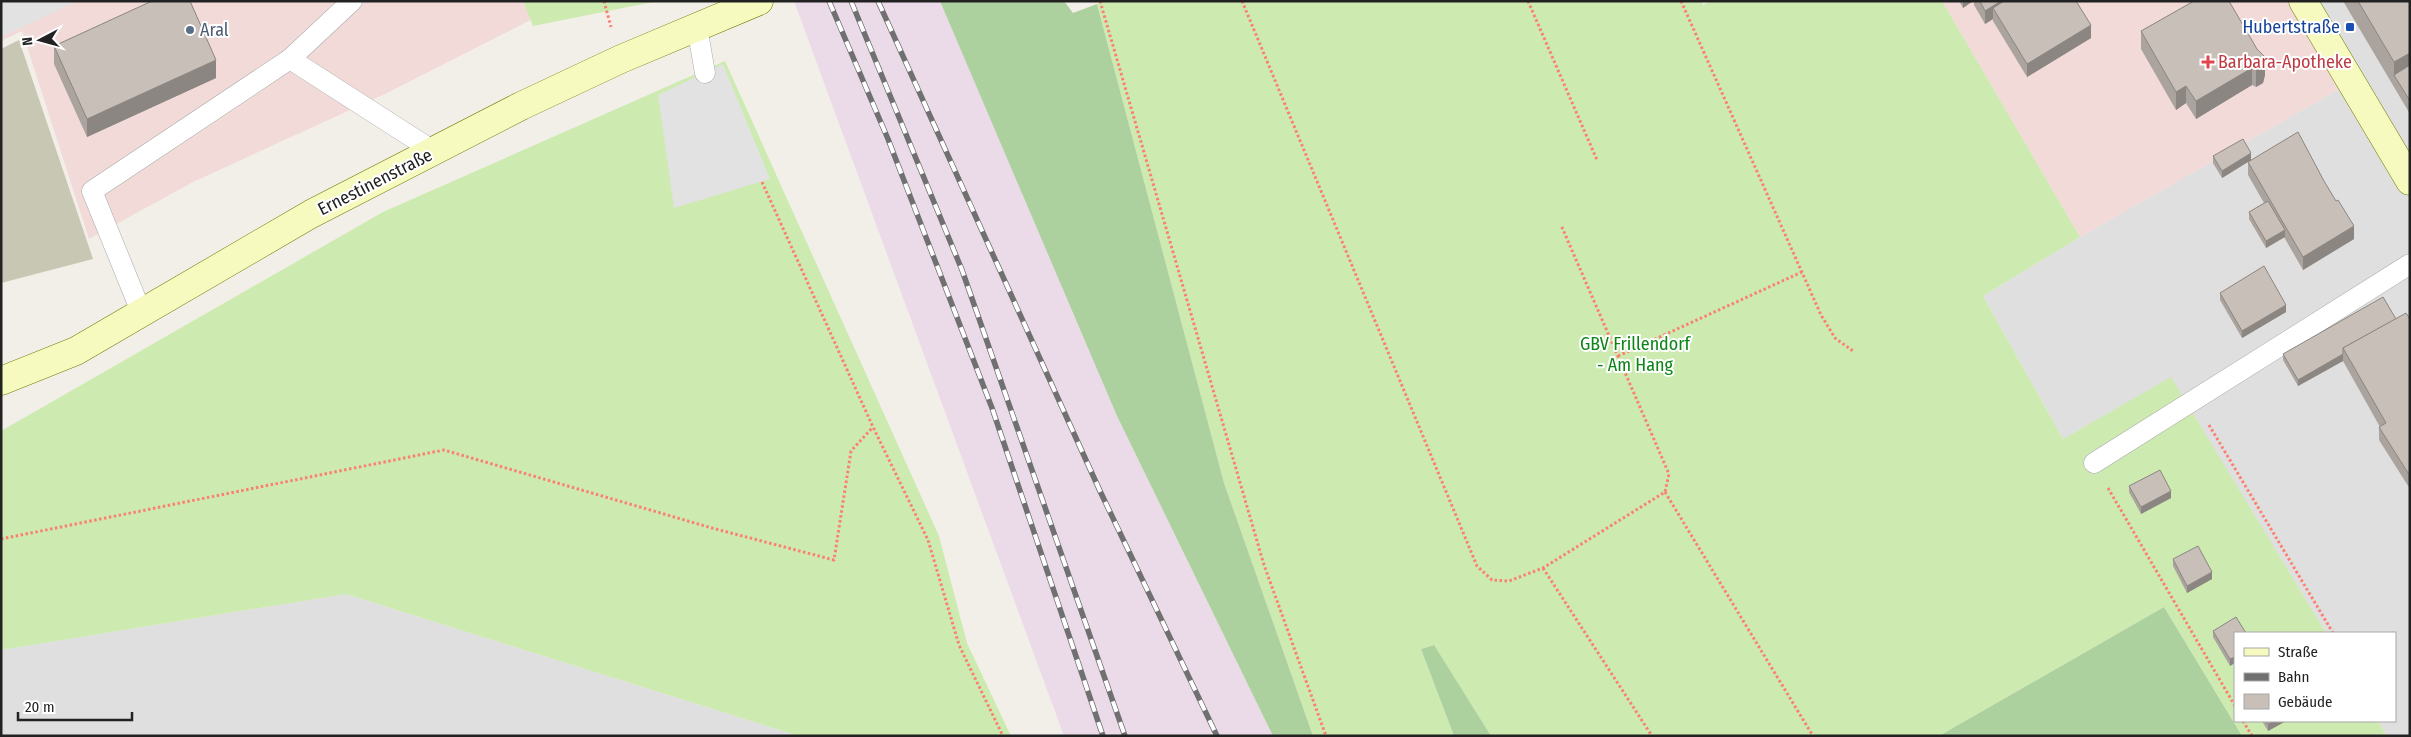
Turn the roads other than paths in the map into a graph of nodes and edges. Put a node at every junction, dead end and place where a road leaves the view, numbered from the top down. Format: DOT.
graph roads {
  1 [pos="352,1"];
  2 [pos="759,1"];
  3 [pos="2303,1"];
  4 [pos="697,27"];
  5 [pos="290,59"];
  6 [pos="705,72"];
  7 [pos="435,152"];
  8 [pos="2410,181"];
  9 [pos="2410,264"];
  10 [pos="142,314"];
  11 [pos="1,381"];
  12 [pos="2094,463"];
  1 -- 5 [label="lane"];
  2 -- 4 [label="main road, Ernestinenstraße"];
  3 -- 8 [label="main road"];
  4 -- 6 [label="lane"];
  4 -- 7 [label="main road, Ernestinenstraße"];
  5 -- 7 [label="lane"];
  5 -- 10 [label="lane"];
  7 -- 10 [label="main road, Ernestinenstraße"];
  9 -- 12 [label="lane"];
  10 -- 11 [label="main road, Ernestinenstraße"];
}
